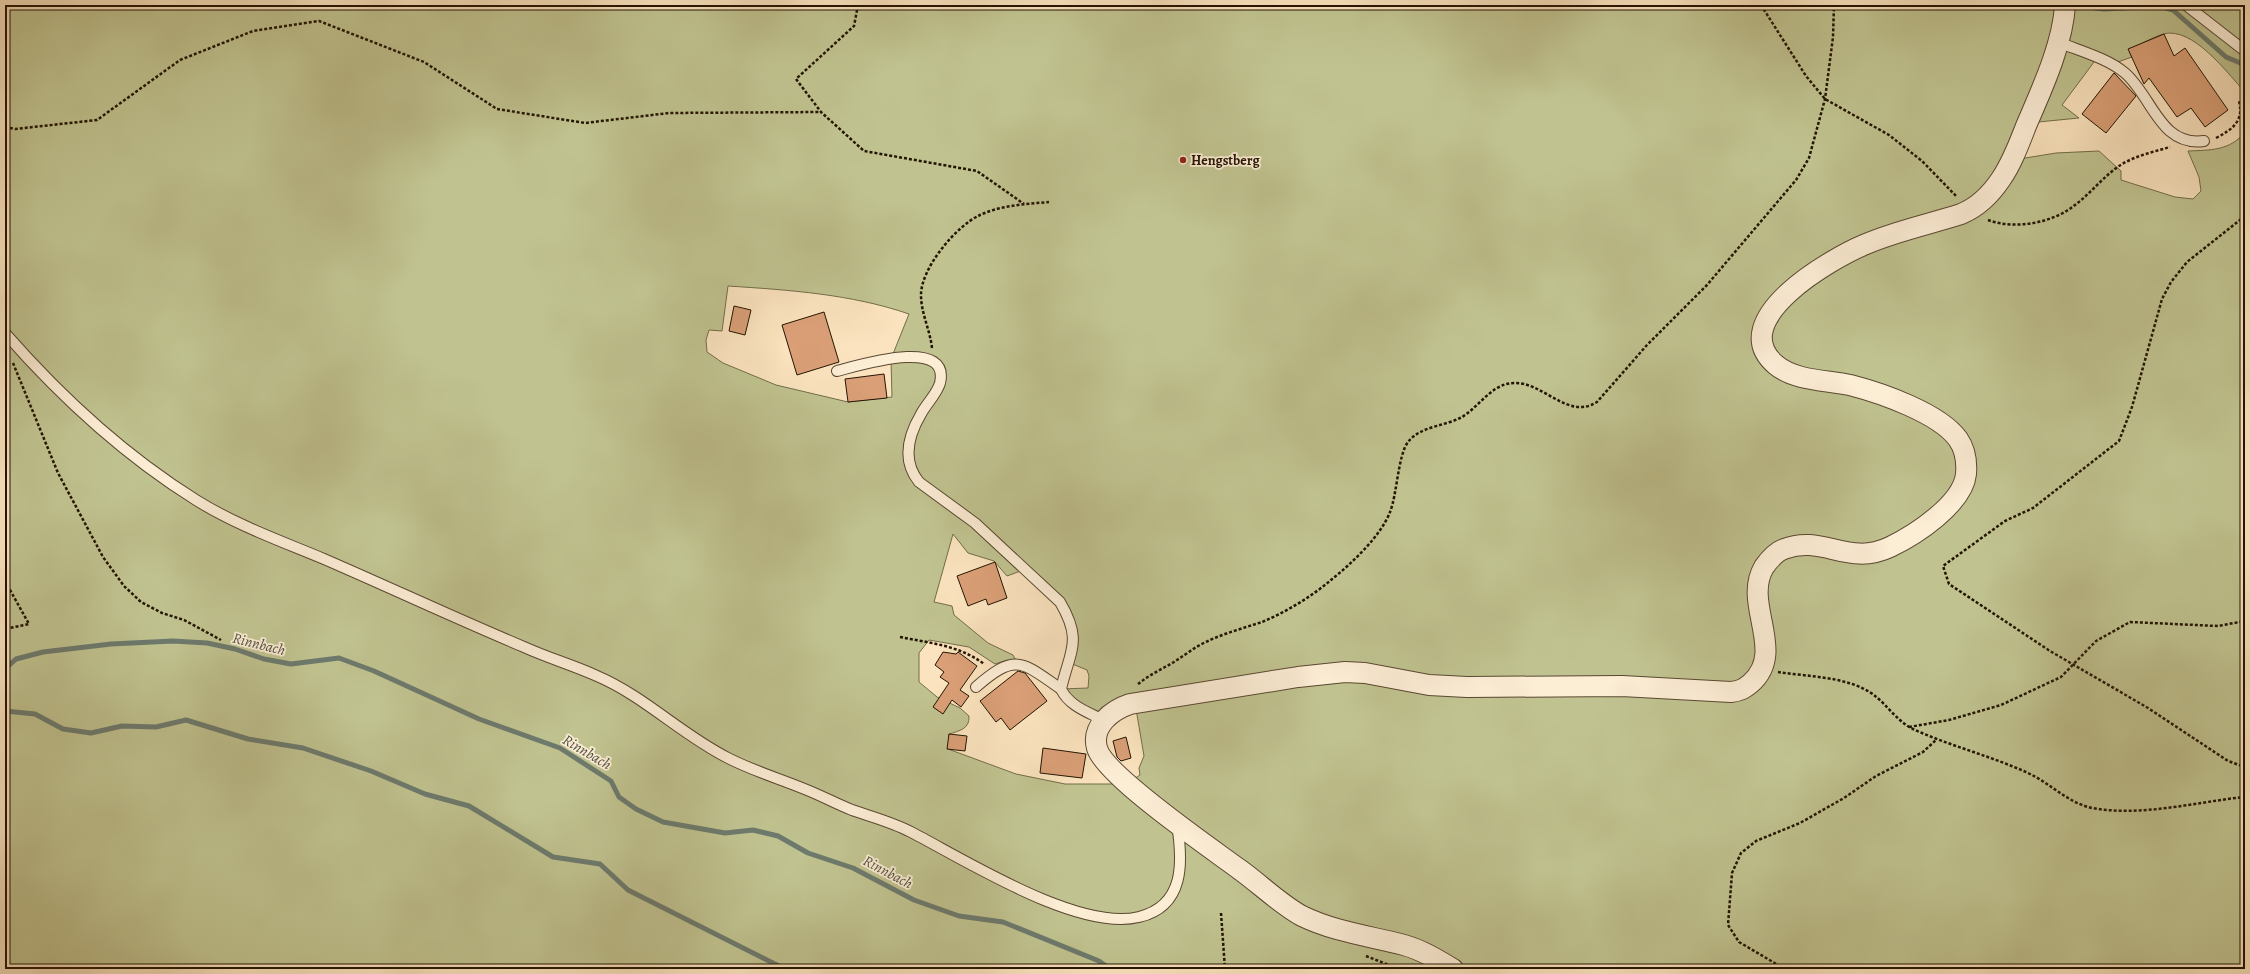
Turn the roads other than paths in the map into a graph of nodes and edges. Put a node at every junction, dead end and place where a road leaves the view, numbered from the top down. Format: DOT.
graph roads {
  1 [pos="2065,5"];
  2 [pos="2186,5"];
  3 [pos="2058,42"];
  4 [pos="2245,51"];
  5 [pos="2204,141"];
  6 [pos="5,333"];
  7 [pos="837,371"];
  8 [pos="976,687"];
  9 [pos="1062,689"];
  10 [pos="1104,720"];
  11 [pos="1176,823"];
  12 [pos="1453,969"];
  1 -- 3 [label="street"];
  2 -- 4 [label="lane"];
  3 -- 5 [label="lane"];
  3 -- 10 [label="street"];
  6 -- 11 [label="lane"];
  7 -- 9 [label="lane"];
  8 -- 9 [label="lane"];
  9 -- 10 [label="lane"];
  10 -- 11 [label="street"];
  11 -- 12 [label="street"];
}
